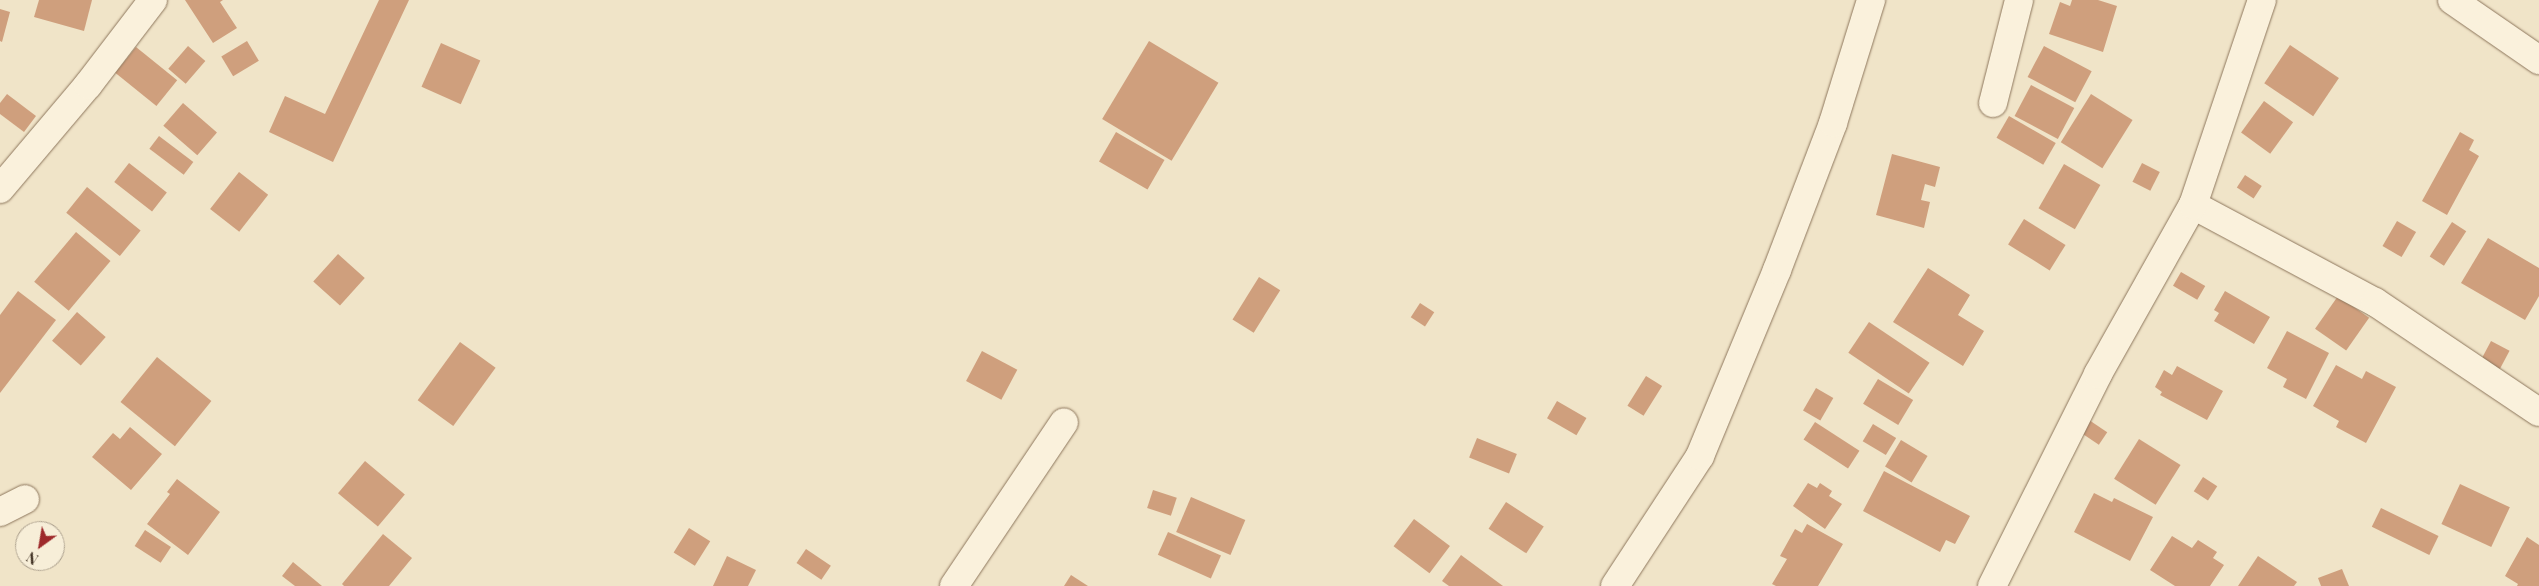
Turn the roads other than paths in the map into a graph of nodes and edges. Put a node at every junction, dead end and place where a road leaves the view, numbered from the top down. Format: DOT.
graph roads {
  1 [pos="153,0"];
  2 [pos="1871,0"];
  3 [pos="2019,0"];
  4 [pos="2262,0"];
  5 [pos="2452,0"];
  6 [pos="2539,60"];
  7 [pos="1993,103"];
  8 [pos="0,189"];
  9 [pos="2194,205"];
  10 [pos="2539,412"];
  11 [pos="1064,422"];
  12 [pos="24,499"];
  13 [pos="0,512"];
  14 [pos="954,586"];
  15 [pos="1615,586"];
  16 [pos="1992,586"];
  1 -- 8 [label="street"];
  2 -- 15 [label="street"];
  3 -- 7 [label="street"];
  4 -- 9 [label="street"];
  5 -- 6 [label="street"];
  9 -- 10 [label="street"];
  9 -- 16 [label="street"];
  11 -- 14 [label="street"];
  12 -- 13 [label="street"];
}
